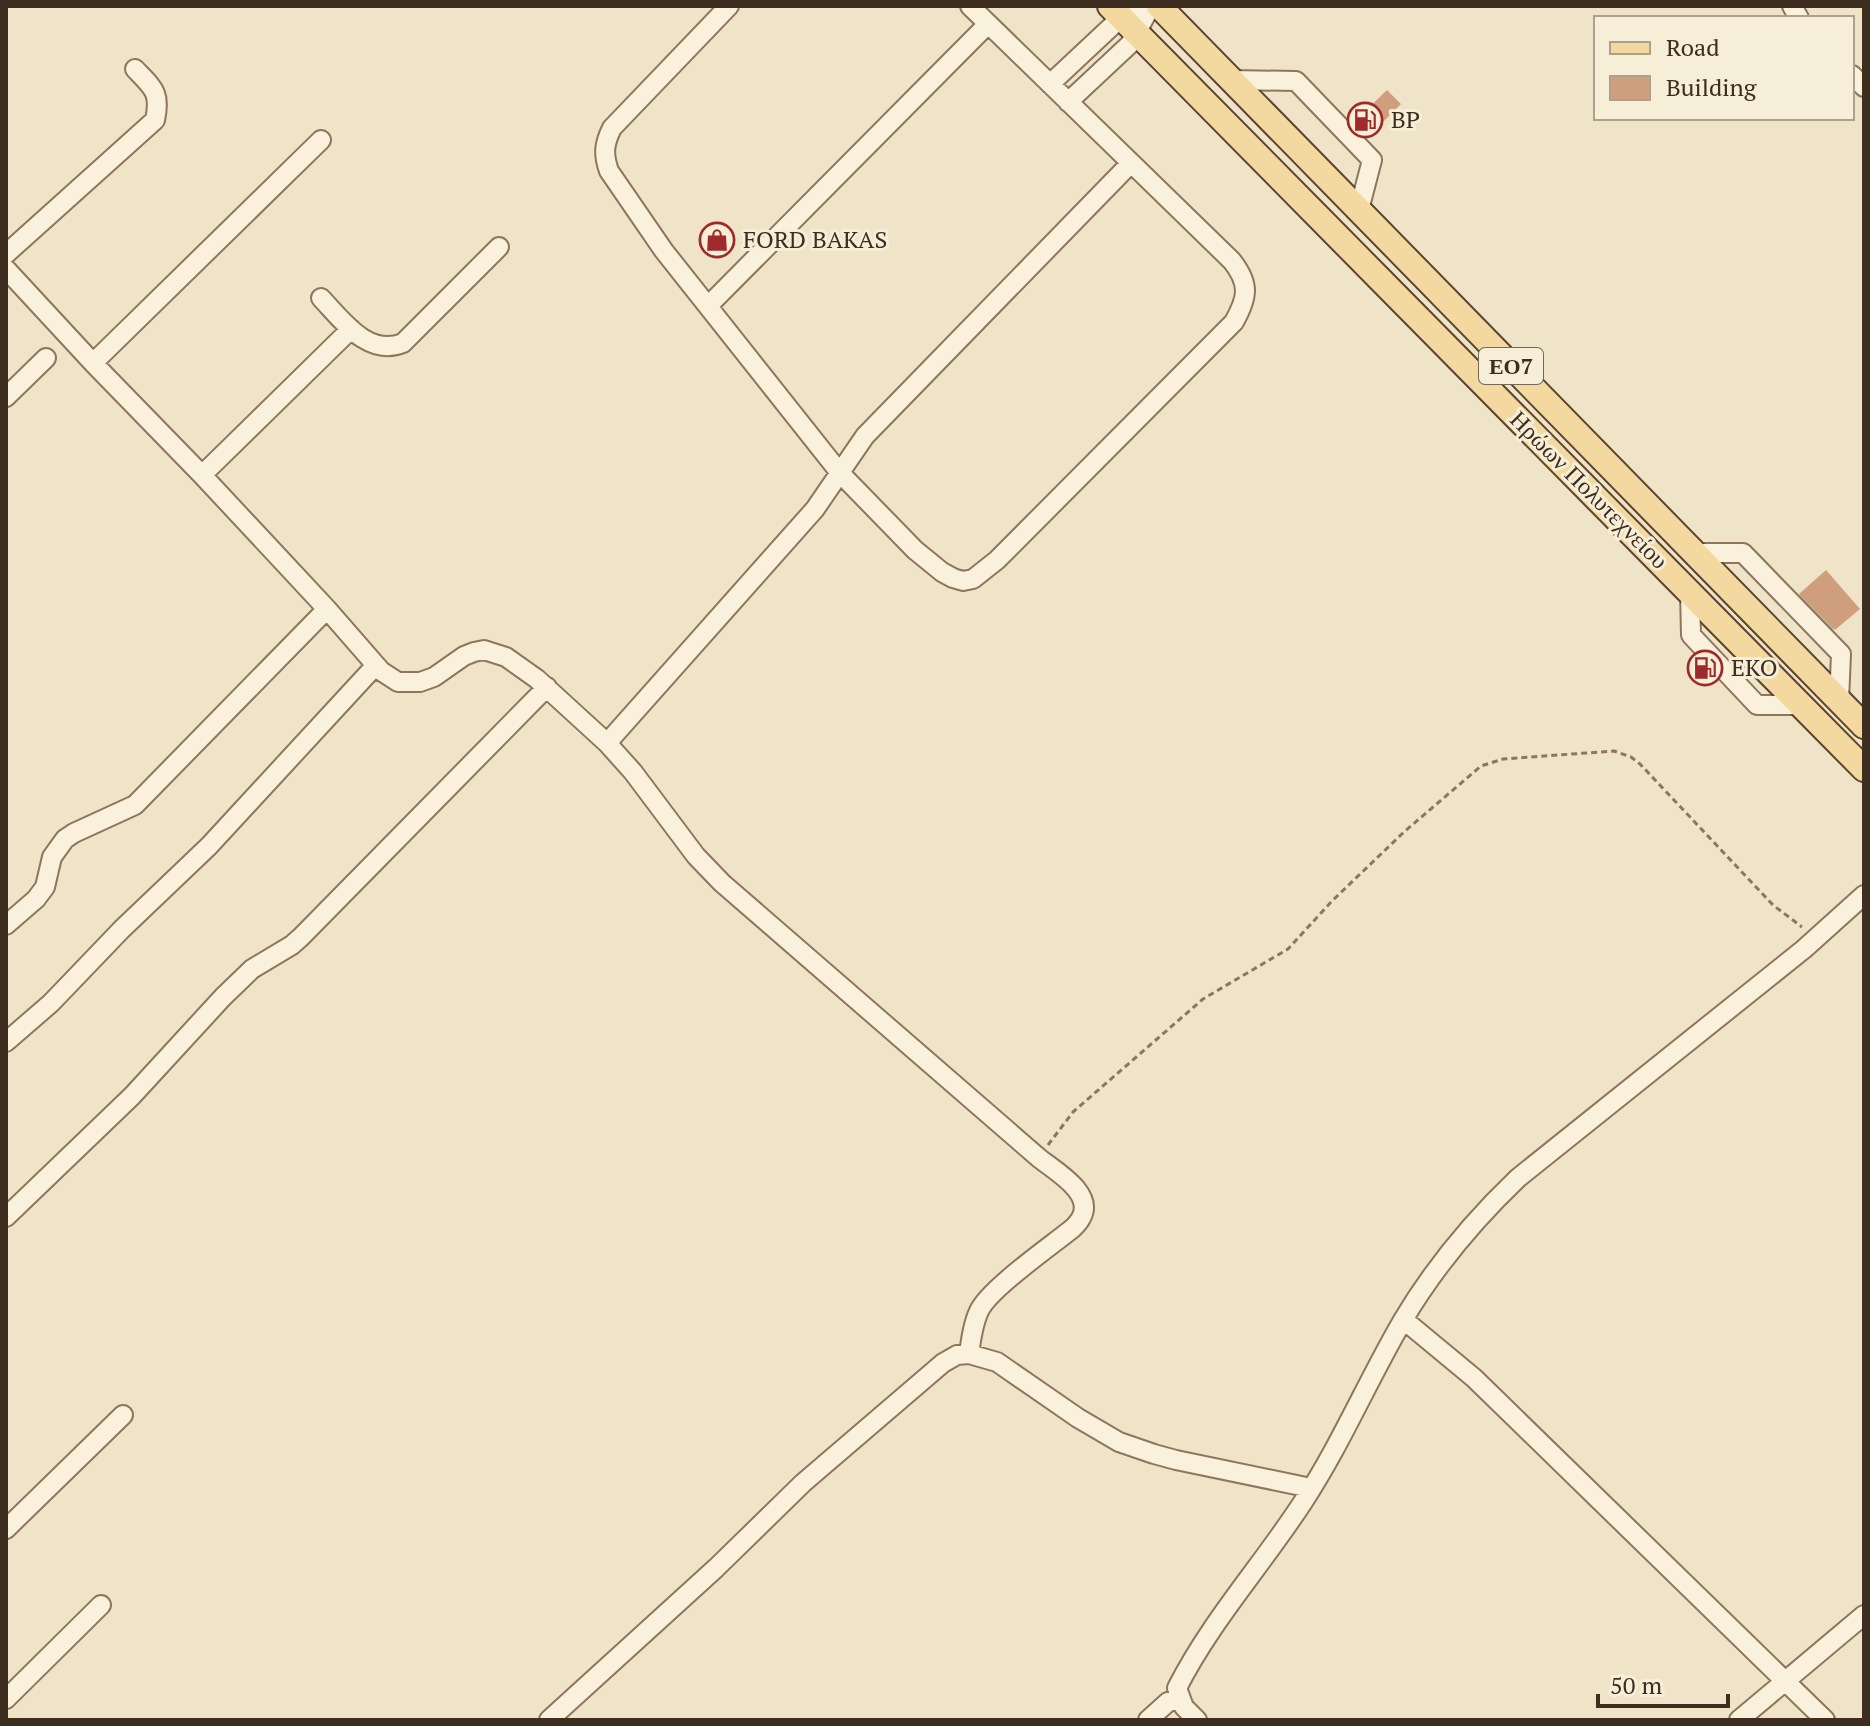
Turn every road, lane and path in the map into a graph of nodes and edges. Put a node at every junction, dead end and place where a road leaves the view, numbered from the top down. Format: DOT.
graph roads {
  1 [pos="729,6"];
  2 [pos="970,6"];
  3 [pos="1144,6"];
  4 [pos="1151,6"];
  5 [pos="1159,6"];
  6 [pos="1123,19"];
  7 [pos="988,24"];
  8 [pos="135,69"];
  9 [pos="1231,80"];
  10 [pos="1050,84"];
  11 [pos="1068,102"];
  12 [pos="321,140"];
  13 [pos="1131,163"];
  14 [pos="1359,210"];
  15 [pos="499,247"];
  16 [pos="6,254"];
  17 [pos="6,269"];
  18 [pos="321,298"];
  19 [pos="708,306"];
  20 [pos="351,329"];
  21 [pos="46,358"];
  22 [pos="93,363"];
  23 [pos="6,397"];
  24 [pos="840,473"];
  25 [pos="202,475"];
  26 [pos="1694,553"];
  27 [pos="327,609"];
  28 [pos="376,665"];
  29 [pos="547,687"];
  30 [pos="1839,701"];
  31 [pos="1864,726"];
  32 [pos="607,743"];
  33 [pos="1864,769"];
  34 [pos="1864,895"];
  35 [pos="6,925"];
  36 [pos="1818,936"];
  37 [pos="6,1042"];
  38 [pos="1039,1158"];
  39 [pos="6,1217"];
  40 [pos="1404,1320"];
  41 [pos="969,1354"];
  42 [pos="123,1415"];
  43 [pos="1311,1488"];
  44 [pos="6,1529"];
  45 [pos="101,1605"];
  46 [pos="1864,1615"];
  47 [pos="1787,1681"];
  48 [pos="6,1699"];
  49 [pos="1180,1699"];
  50 [pos="549,1720"];
  51 [pos="1148,1720"];
  52 [pos="1197,1720"];
  53 [pos="1739,1720"];
  54 [pos="1825,1720"];
  1 -- 19 [label="street"];
  2 -- 7 [label="street"];
  3 -- 6 [label="street"];
  4 -- 6 [label="street"];
  5 -- 9 [label="main road, Ηρώων Πολυτεχνείου / ΕΟ7"];
  6 -- 10 [label="street"];
  6 -- 11 [label="street"];
  6 -- 33 [label="main road, Ηρώων Πολυτεχνείου / ΕΟ7"];
  7 -- 10 [label="street"];
  7 -- 19 [label="street"];
  8 -- 16 [label="street"];
  9 -- 14 [label="main road, Ηρώων Πολυτεχνείου / ΕΟ7"];
  9 -- 14 [label="street"];
  10 -- 11 [label="street"];
  11 -- 13 [label="street"];
  12 -- 22 [label="street"];
  13 -- 24 [label="street"];
  13 -- 24 [label="street"];
  14 -- 26 [label="main road, Ηρώων Πολυτεχνείου / ΕΟ7"];
  15 -- 20 [label="street"];
  17 -- 22 [label="street"];
  18 -- 20 [label="street"];
  19 -- 24 [label="street"];
  20 -- 25 [label="street"];
  21 -- 23 [label="street"];
  22 -- 25 [label="street"];
  24 -- 32 [label="street"];
  25 -- 27 [label="street"];
  26 -- 30 [label="main road, Ηρώων Πολυτεχνείου / ΕΟ7"];
  26 -- 30 [label="street"];
  27 -- 28 [label="street"];
  27 -- 35 [label="street"];
  28 -- 29 [label="street"];
  28 -- 37 [label="street"];
  29 -- 32 [label="street"];
  29 -- 39 [label="street"];
  30 -- 31 [label="main road, Ηρώων Πολυτεχνείου / ΕΟ7"];
  32 -- 38 [label="street"];
  34 -- 36 [label="street"];
  36 -- 38 [label="path"];
  36 -- 40 [label="street"];
  38 -- 41 [label="street"];
  40 -- 43 [label="street"];
  40 -- 47 [label="street"];
  41 -- 43 [label="street"];
  41 -- 50 [label="street"];
  42 -- 44 [label="street"];
  43 -- 49 [label="street"];
  45 -- 48 [label="street"];
  46 -- 47 [label="street"];
  47 -- 53 [label="street"];
  47 -- 54 [label="street"];
  49 -- 51 [label="street"];
  49 -- 52 [label="street"];
}
